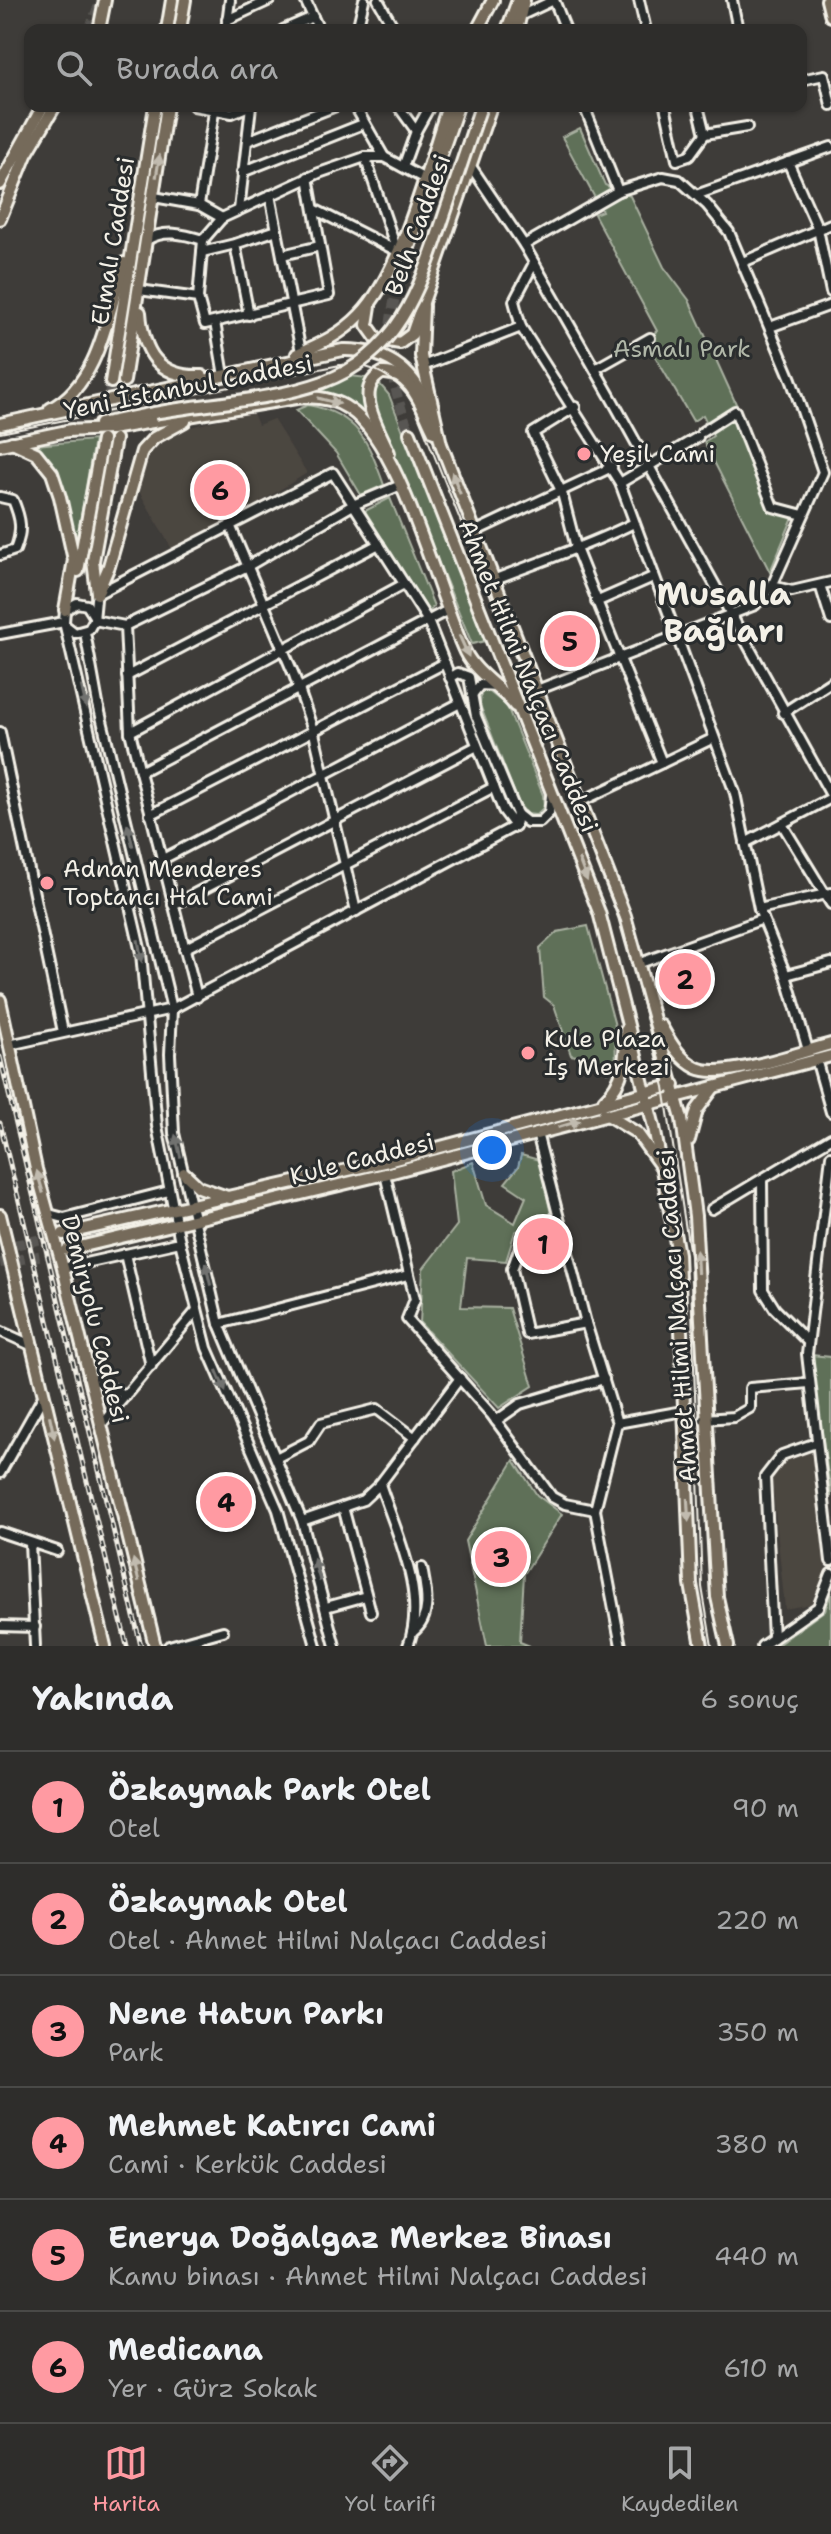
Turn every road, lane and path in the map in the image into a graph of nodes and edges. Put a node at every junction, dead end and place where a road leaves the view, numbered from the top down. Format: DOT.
graph roads {
  1 [pos="105,0"];
  2 [pos="172,0"];
  3 [pos="185,0"];
  4 [pos="230,0"];
  5 [pos="270,0"];
  6 [pos="305,0"];
  7 [pos="364,0"];
  8 [pos="378,0"];
  9 [pos="494,0"];
  10 [pos="518,0"];
  11 [pos="524,0"];
  12 [pos="639,0"];
  13 [pos="732,0"];
  14 [pos="827,0"];
  15 [pos="522,15"];
  16 [pos="831,16"];
  17 [pos="313,17"];
  18 [pos="227,20"];
  19 [pos="100,24"];
  20 [pos="168,24"];
  21 [pos="181,24"];
  22 [pos="227,24"];
  23 [pos="297,24"];
  24 [pos="316,24"];
  25 [pos="358,24"];
  26 [pos="392,24"];
  27 [pos="480,24"];
  28 [pos="487,24"];
  29 [pos="509,24"];
  30 [pos="519,24"];
  31 [pos="564,24"];
  32 [pos="645,24"];
  33 [pos="737,24"];
  34 [pos="807,79"];
  35 [pos="831,105"];
  36 [pos="39,112"];
  37 [pos="51,112"];
  38 [pos="154,112"];
  39 [pos="166,112"];
  40 [pos="213,112"];
  41 [pos="249,112"];
  42 [pos="321,112"];
  43 [pos="358,112"];
  44 [pos="402,112"];
  45 [pos="427,112"];
  46 [pos="441,112"];
  47 [pos="446,112"];
  48 [pos="456,112"];
  49 [pos="479,112"];
  50 [pos="489,112"];
  51 [pos="586,112"];
  52 [pos="666,112"];
  53 [pos="700,112"];
  54 [pos="444,118"];
  55 [pos="363,124"];
  56 [pos="747,127"];
  57 [pos="416,131"];
  58 [pos="705,134"];
  59 [pos="247,141"];
  60 [pos="831,147"];
  61 [pos="365,157"];
  62 [pos="384,157"];
  63 [pos="788,162"];
  64 [pos="470,165"];
  65 [pos="403,167"];
  66 [pos="242,172"];
  67 [pos="308,177"];
  68 [pos="423,178"];
  69 [pos="0,184"];
  70 [pos="618,191"];
  71 [pos="270,195"];
  72 [pos="696,195"];
  73 [pos="154,197"];
  74 [pos="199,205"];
  75 [pos="314,209"];
  76 [pos="239,210"];
  77 [pos="222,218"];
  78 [pos="0,219"];
  79 [pos="831,224"];
  80 [pos="818,229"];
  81 [pos="277,230"];
  82 [pos="133,235"];
  83 [pos="147,240"];
  84 [pos="203,240"];
  85 [pos="235,244"];
  86 [pos="524,245"];
  87 [pos="320,246"];
  88 [pos="202,252"];
  89 [pos="402,254"];
  90 [pos="282,255"];
  91 [pos="743,262"];
  92 [pos="534,263"];
  93 [pos="139,290"];
  94 [pos="831,292"];
  95 [pos="198,298"];
  96 [pos="372,301"];
  97 [pos="831,305"];
  98 [pos="293,306"];
  99 [pos="423,306"];
  100 [pos="249,315"];
  101 [pos="215,322"];
  102 [pos="521,327"];
  103 [pos="770,327"];
  104 [pos="650,338"];
  105 [pos="377,350"];
  106 [pos="301,352"];
  107 [pos="273,363"];
  108 [pos="423,366"];
  109 [pos="595,369"];
  110 [pos="224,376"];
  111 [pos="124,381"];
  112 [pos="111,382"];
  113 [pos="575,407"];
  114 [pos="197,415"];
  115 [pos="35,416"];
  116 [pos="0,424"];
  117 [pos="66,431"];
  118 [pos="410,433"];
  119 [pos="115,439"];
  120 [pos="102,440"];
  121 [pos="12,442"];
  122 [pos="441,444"];
  123 [pos="0,445"];
  124 [pos="612,467"];
  125 [pos="649,468"];
  126 [pos="620,483"];
  127 [pos="401,485"];
  128 [pos="562,493"];
  129 [pos="0,497"];
  130 [pos="353,505"];
  131 [pos="803,515"];
  132 [pos="634,523"];
  133 [pos="230,525"];
  134 [pos="474,532"];
  135 [pos="379,544"];
  136 [pos="577,551"];
  137 [pos="0,555"];
  138 [pos="248,566"];
  139 [pos="653,577"];
  140 [pos="493,580"];
  141 [pos="831,582"];
  142 [pos="404,584"];
  143 [pos="820,585"];
  144 [pos="772,586"];
  145 [pos="96,597"];
  146 [pos="596,602"];
  147 [pos="264,604"];
  148 [pos="448,610"];
  149 [pos="729,615"];
  150 [pos="64,616"];
  151 [pos="94,618"];
  152 [pos="831,620"];
  153 [pos="428,621"];
  154 [pos="125,626"];
  155 [pos="85,632"];
  156 [pos="0,634"];
  157 [pos="675,638"];
  158 [pos="282,647"];
  159 [pos="617,658"];
  160 [pos="445,663"];
  161 [pos="127,676"];
  162 [pos="450,678"];
  163 [pos="831,682"];
  164 [pos="498,687"];
  165 [pos="299,689"];
  166 [pos="537,690"];
  167 [pos="472,696"];
  168 [pos="460,703"];
  169 [pos="783,713"];
  170 [pos="525,720"];
  171 [pos="0,732"];
  172 [pos="130,732"];
  173 [pos="314,733"];
  174 [pos="714,738"];
  175 [pos="477,746"];
  176 [pos="662,763"];
  177 [pos="140,772"];
  178 [pos="324,775"];
  179 [pos="550,783"];
  180 [pos="494,787"];
  181 [pos="830,793"];
  182 [pos="582,801"];
  183 [pos="517,814"];
  184 [pos="150,815"];
  185 [pos="334,820"];
  186 [pos="782,824"];
  187 [pos="515,826"];
  188 [pos="745,843"];
  189 [pos="161,860"];
  190 [pos="345,864"];
  191 [pos="828,894"];
  192 [pos="831,904"];
  193 [pos="173,905"];
  194 [pos="759,909"];
  195 [pos="356,911"];
  196 [pos="763,919"];
  197 [pos="184,949"];
  198 [pos="640,963"];
  199 [pos="831,963"];
  200 [pos="786,975"];
  201 [pos="197,997"];
  202 [pos="0,1000"];
  203 [pos="172,1009"];
  204 [pos="653,1010"];
  205 [pos="148,1013"];
  206 [pos="626,1016"];
  207 [pos="63,1032"];
  208 [pos="831,1044"];
  209 [pos="9,1045"];
  210 [pos="808,1050"];
  211 [pos="831,1056"];
  212 [pos="816,1059"];
  213 [pos="721,1083"];
  214 [pos="675,1090"];
  215 [pos="647,1097"];
  216 [pos="602,1108"];
  217 [pos="831,1112"];
  218 [pos="537,1133"];
  219 [pos="831,1138"];
  220 [pos="831,1156"];
  221 [pos="688,1158"];
  222 [pos="663,1168"];
  223 [pos="184,1173"];
  224 [pos="385,1174"];
  225 [pos="762,1179"];
  226 [pos="169,1191"];
  227 [pos="232,1199"];
  228 [pos="193,1207"];
  229 [pos="712,1209"];
  230 [pos="173,1211"];
  231 [pos="49,1214"];
  232 [pos="0,1215"];
  233 [pos="559,1221"];
  234 [pos="195,1222"];
  235 [pos="176,1226"];
  236 [pos="63,1234"];
  237 [pos="180,1242"];
  238 [pos="67,1250"];
  239 [pos="125,1254"];
  240 [pos="63,1268"];
  241 [pos="408,1275"];
  242 [pos="197,1310"];
  243 [pos="586,1323"];
  244 [pos="219,1324"];
  245 [pos="0,1331"];
  246 [pos="808,1342"];
  247 [pos="33,1346"];
  248 [pos="151,1366"];
  249 [pos="88,1376"];
  250 [pos="460,1378"];
  251 [pos="604,1379"];
  252 [pos="809,1383"];
  253 [pos="44,1395"];
  254 [pos="126,1396"];
  255 [pos="683,1411"];
  256 [pos="704,1419"];
  257 [pos="496,1421"];
  258 [pos="617,1423"];
  259 [pos="100,1426"];
  260 [pos="415,1438"];
  261 [pos="816,1443"];
  262 [pos="276,1458"];
  263 [pos="0,1473"];
  264 [pos="380,1484"];
  265 [pos="343,1507"];
  266 [pos="596,1513"];
  267 [pos="302,1521"];
  268 [pos="0,1532"];
  269 [pos="30,1543"];
  270 [pos="57,1551"];
  271 [pos="831,1561"];
  272 [pos="422,1568"];
  273 [pos="831,1574"];
  274 [pos="366,1596"];
  275 [pos="326,1607"];
  276 [pos="371,1612"];
  277 [pos="0,1626"];
  278 [pos="35,1627"];
  279 [pos="223,1631"];
  280 [pos="413,1632"];
  281 [pos="773,1638"];
  282 [pos="35,1646"];
  283 [pos="105,1646"];
  284 [pos="155,1646"];
  285 [pos="169,1646"];
  286 [pos="316,1646"];
  287 [pos="335,1646"];
  288 [pos="408,1646"];
  289 [pos="621,1646"];
  290 [pos="702,1646"];
  291 [pos="728,1646"];
  292 [pos="762,1646"];
  1 -- 19 [label="main road"];
  2 -- 20 [label="main road"];
  3 -- 21 [label="main road"];
  4 -- 18 [label="street"];
  5 -- 18 [label="street"];
  6 -- 17 [label="street"];
  7 -- 25 [label="street"];
  8 -- 26 [label="street"];
  9 -- 27 [label="main road"];
  9 -- 28 [label="main road"];
  10 -- 29 [label="main road"];
  11 -- 15 [label="main road"];
  12 -- 32 [label="street"];
  13 -- 33 [label="street"];
  14 -- 16 [label="main road"];
  15 -- 30 [label="main road"];
  15 -- 31 [label="street"];
  17 -- 23 [label="street"];
  17 -- 24 [label="street"];
  18 -- 22 [label="street"];
  34 -- 35 [label="street"];
  36 -- 69 [label="main road"];
  37 -- 78 [label="main road"];
  38 -- 82 [label="main road, Elmalı Caddesi"];
  73 -- 39 [label="main road, Elmalı Caddesi, one-way"];
  40 -- 74 [label="street"];
  41 -- 59 [label="street"];
  42 -- 59 [label="street"];
  43 -- 55 [label="street"];
  44 -- 57 [label="street"];
  45 -- 57 [label="street"];
  46 -- 54 [label="street"];
  47 -- 54 [label="main road, Belh Caddesi"];
  48 -- 89 [label="main road, Belh Caddesi"];
  49 -- 105 [label="main road, Belh Caddesi, bridge"];
  50 -- 64 [label="main road, Belh Caddesi"];
  51 -- 70 [label="street"];
  52 -- 58 [label="street"];
  53 -- 58 [label="street"];
  54 -- 68 [label="main road, Belh Caddesi"];
  55 -- 62 [label="street"];
  55 -- 66 [label="street"];
  56 -- 58 [label="street"];
  57 -- 65 [label="street"];
  59 -- 66 [label="street"];
  60 -- 63 [label="street"];
  61 -- 62 [label="street"];
  61 -- 67 [label="street"];
  61 -- 89 [label="street"];
  62 -- 65 [label="street"];
  63 -- 72 [label="street"];
  63 -- 80 [label="street"];
  64 -- 86 [label="street"];
  64 -- 99 [label="main road, Belh Caddesi"];
  65 -- 68 [label="street"];
  66 -- 76 [label="street"];
  67 -- 71 [label="street"];
  67 -- 75 [label="street"];
  68 -- 89 [label="main road, Belh Caddesi"];
  70 -- 72 [label="street"];
  70 -- 86 [label="street"];
  71 -- 76 [label="street"];
  71 -- 81 [label="street"];
  72 -- 91 [label="street"];
  73 -- 74 [label="street"];
  73 -- 83 [label="main road, Elmalı Caddesi"];
  74 -- 77 [label="street"];
  75 -- 87 [label="street"];
  75 -- 89 [label="street"];
  76 -- 77 [label="street"];
  77 -- 84 [label="street"];
  79 -- 80 [label="street"];
  80 -- 91 [label="street"];
  80 -- 94 [label="street"];
  81 -- 85 [label="street"];
  81 -- 90 [label="street"];
  82 -- 112 [label="main road, Elmalı Caddesi"];
  82 -- 115 [label="main road"];
  83 -- 84 [label="street"];
  83 -- 93 [label="main road, Elmalı Caddesi"];
  84 -- 88 [label="street"];
  85 -- 88 [label="street"];
  85 -- 100 [label="street"];
  86 -- 92 [label="street"];
  87 -- 90 [label="street"];
  87 -- 98 [label="street"];
  88 -- 95 [label="street"];
  89 -- 96 [label="main road, Belh Caddesi"];
  90 -- 98 [label="street"];
  91 -- 103 [label="street"];
  92 -- 102 [label="street"];
  92 -- 109 [label="street"];
  93 -- 95 [label="street"];
  93 -- 110 [label="main road"];
  93 -- 111 [label="main road, Elmalı Caddesi"];
  95 -- 101 [label="street"];
  96 -- 99 [label="main road"];
  96 -- 106 [label="main road"];
  97 -- 103 [label="street"];
  98 -- 100 [label="street"];
  98 -- 106 [label="street"];
  99 -- 108 [label="main road, Ahmet Hilmi Nalçacı Caddesi"];
  100 -- 101 [label="street"];
  101 -- 110 [label="street"];
  102 -- 108 [label="street"];
  102 -- 113 [label="street"];
  103 -- 131 [label="street"];
  104 -- 109 [label="street"];
  105 -- 117 [label="main road, Yeni İstanbul Caddesi, bridge"];
  106 -- 107 [label="main road"];
  107 -- 110 [label="main road, Yeni İstanbul Caddesi"];
  107 -- 122 [label="main road"];
  108 -- 122 [label="main road, Ahmet Hilmi Nalçacı Caddesi"];
  109 -- 125 [label="street"];
  110 -- 115 [label="main road, Yeni İstanbul Caddesi"];
  113 -- 124 [label="street"];
  113 -- 128 [label="street"];
  114 -- 117 [label="main road"];
  114 -- 127 [label="main road, one-way"];
  114 -- 145 [label="main road"];
  115 -- 116 [label="main road, Yeni İstanbul Caddesi"];
  117 -- 121 [label="main road, Yeni İstanbul Caddesi"];
  118 -- 170 [label="main road, Ahmet Hilmi Nalçacı Caddesi"];
  119 -- 145 [label="main road"];
  120 -- 150 [label="main road"];
  121 -- 123 [label="main road, Yeni İstanbul Caddesi"];
  121 -- 150 [label="main road"];
  122 -- 127 [label="main road"];
  134 -- 122 [label="main road, Ahmet Hilmi Nalçacı Caddesi, one-way"];
  124 -- 126 [label="street"];
  124 -- 128 [label="street"];
  125 -- 126 [label="street"];
  125 -- 131 [label="street"];
  125 -- 149 [label="street"];
  126 -- 132 [label="street"];
  127 -- 130 [label="street"];
  127 -- 148 [label="main road"];
  128 -- 134 [label="street"];
  128 -- 136 [label="street"];
  129 -- 137 [label="street"];
  130 -- 133 [label="street"];
  130 -- 135 [label="street"];
  130 -- 138 [label="street"];
  131 -- 144 [label="street"];
  132 -- 136 [label="street"];
  132 -- 139 [label="street"];
  133 -- 138 [label="street"];
  133 -- 145 [label="street"];
  134 -- 140 [label="main road, Ahmet Hilmi Nalçacı Caddesi"];
  135 -- 142 [label="street"];
  135 -- 147 [label="street"];
  136 -- 140 [label="street"];
  136 -- 146 [label="street"];
  138 -- 147 [label="street"];
  138 -- 154 [label="street"];
  139 -- 146 [label="street"];
  139 -- 157 [label="street"];
  140 -- 166 [label="main road, Ahmet Hilmi Nalçacı Caddesi"];
  141 -- 143 [label="street"];
  142 -- 153 [label="street"];
  142 -- 158 [label="street"];
  143 -- 144 [label="street"];
  143 -- 152 [label="street"];
  144 -- 149 [label="street"];
  145 -- 151 [label="street"];
  146 -- 159 [label="street"];
  147 -- 158 [label="street"];
  147 -- 161 [label="street"];
  148 -- 153 [label="street"];
  148 -- 164 [label="main road, one-way"];
  149 -- 157 [label="street"];
  149 -- 169 [label="street"];
  150 -- 151 [label="street"];
  150 -- 155 [label="street"];
  150 -- 156 [label="street"];
  150 -- 205 [label="street, one-way"];
  151 -- 154 [label="street"];
  151 -- 155 [label="street"];
  153 -- 160 [label="street"];
  153 -- 165 [label="street"];
  154 -- 161 [label="street"];
  203 -- 155 [label="street, one-way"];
  157 -- 159 [label="street"];
  157 -- 174 [label="street"];
  158 -- 165 [label="street"];
  158 -- 172 [label="street"];
  159 -- 166 [label="street"];
  159 -- 176 [label="street"];
  160 -- 162 [label="street"];
  160 -- 173 [label="street"];
  161 -- 172 [label="street"];
  162 -- 167 [label="street"];
  162 -- 168 [label="street"];
  163 -- 169 [label="street"];
  164 -- 167 [label="street"];
  164 -- 170 [label="main road"];
  165 -- 173 [label="street"];
  165 -- 177 [label="street"];
  166 -- 182 [label="main road, Ahmet Hilmi Nalçacı Caddesi"];
  167 -- 183 [label="street"];
  168 -- 175 [label="street"];
  168 -- 178 [label="street"];
  169 -- 181 [label="street"];
  170 -- 179 [label="main road, Ahmet Hilmi Nalçacı Caddesi"];
  171 -- 207 [label="street"];
  172 -- 177 [label="street"];
  173 -- 178 [label="street"];
  173 -- 184 [label="street"];
  174 -- 176 [label="street"];
  174 -- 188 [label="street"];
  175 -- 180 [label="street"];
  175 -- 185 [label="street"];
  176 -- 182 [label="street"];
  177 -- 184 [label="street"];
  178 -- 185 [label="street"];
  178 -- 189 [label="street"];
  179 -- 183 [label="street"];
  179 -- 206 [label="main road, Ahmet Hilmi Nalçacı Caddesi, one-way"];
  180 -- 187 [label="street"];
  180 -- 190 [label="street"];
  181 -- 186 [label="street"];
  182 -- 198 [label="main road, Ahmet Hilmi Nalçacı Caddesi"];
  183 -- 187 [label="street"];
  184 -- 189 [label="street"];
  185 -- 190 [label="street"];
  185 -- 193 [label="street"];
  186 -- 188 [label="street"];
  186 -- 191 [label="street"];
  187 -- 195 [label="street"];
  188 -- 194 [label="street"];
  189 -- 193 [label="street"];
  190 -- 195 [label="street"];
  190 -- 197 [label="street"];
  191 -- 192 [label="street"];
  191 -- 194 [label="street"];
  193 -- 197 [label="street"];
  194 -- 196 [label="street"];
  195 -- 201 [label="street"];
  196 -- 198 [label="street"];
  196 -- 200 [label="street"];
  197 -- 201 [label="street"];
  198 -- 204 [label="main road, Ahmet Hilmi Nalçacı Caddesi"];
  199 -- 200 [label="street"];
  200 -- 210 [label="street"];
  201 -- 203 [label="street"];
  202 -- 209 [label="main road, Demiryolu Caddesi"];
  203 -- 205 [label="street"];
  223 -- 203 [label="street, one-way"];
  204 -- 210 [label="main road"];
  204 -- 214 [label="main road, Ahmet Hilmi Nalçacı Caddesi"];
  205 -- 207 [label="street"];
  205 -- 226 [label="street"];
  206 -- 215 [label="main road, Ahmet Hilmi Nalçacı Caddesi"];
  206 -- 216 [label="main road"];
  207 -- 209 [label="street"];
  208 -- 210 [label="main road"];
  231 -- 209 [label="main road, Demiryolu Caddesi, one-way"];
  211 -- 212 [label="main road, Kule Caddesi"];
  212 -- 213 [label="main road, Kule Caddesi"];
  212 -- 217 [label="street"];
  213 -- 214 [label="main road, Kule Caddesi"];
  213 -- 221 [label="main road"];
  214 -- 215 [label="main road, Kule Caddesi"];
  214 -- 221 [label="main road, Ahmet Hilmi Nalçacı Caddesi"];
  215 -- 216 [label="main road, Kule Caddesi"];
  215 -- 222 [label="main road, Ahmet Hilmi Nalçacı Caddesi"];
  218 -- 216 [label="main road, Kule Caddesi, one-way"];
  216 -- 222 [label="main road"];
  216 -- 227 [label="main road, Kule Caddesi"];
  218 -- 224 [label="main road, Kule Caddesi"];
  218 -- 233 [label="street"];
  219 -- 225 [label="street"];
  220 -- 246 [label="street"];
  256 -- 221 [label="main road, Ahmet Hilmi Nalçacı Caddesi, one-way"];
  222 -- 255 [label="main road, Ahmet Hilmi Nalçacı Caddesi"];
  223 -- 227 [label="main road"];
  223 -- 228 [label="street"];
  224 -- 234 [label="main road, Kule Caddesi"];
  224 -- 241 [label="street"];
  225 -- 229 [label="street"];
  225 -- 246 [label="street"];
  226 -- 230 [label="street"];
  226 -- 231 [label="street"];
  227 -- 228 [label="main road, Kule Caddesi"];
  228 -- 230 [label="main road, Kule Caddesi"];
  228 -- 234 [label="street"];
  230 -- 235 [label="street"];
  230 -- 236 [label="main road, Kule Caddesi"];
  231 -- 240 [label="main road, Demiryolu Caddesi"];
  232 -- 247 [label="main road"];
  233 -- 243 [label="street"];
  233 -- 243 [label="street"];
  234 -- 235 [label="main road, Kule Caddesi"];
  244 -- 234 [label="street, one-way"];
  235 -- 237 [label="street"];
  235 -- 238 [label="main road, Kule Caddesi"];
  237 -- 239 [label="street"];
  237 -- 242 [label="street"];
  239 -- 240 [label="street"];
  239 -- 248 [label="street"];
  240 -- 249 [label="main road, Demiryolu Caddesi"];
  241 -- 244 [label="street"];
  241 -- 250 [label="street"];
  242 -- 248 [label="street"];
  242 -- 286 [label="street, one-way"];
  243 -- 251 [label="street"];
  244 -- 262 [label="street"];
  245 -- 247 [label="street"];
  246 -- 252 [label="street"];
  247 -- 253 [label="main road"];
  248 -- 254 [label="street"];
  249 -- 254 [label="street"];
  249 -- 259 [label="main road, Demiryolu Caddesi"];
  250 -- 257 [label="street"];
  250 -- 260 [label="street"];
  251 -- 257 [label="street"];
  251 -- 258 [label="street"];
  252 -- 256 [label="street"];
  252 -- 261 [label="street"];
  253 -- 263 [label="street"];
  253 -- 283 [label="main road, one-way"];
  254 -- 259 [label="street"];
  255 -- 258 [label="street"];
  255 -- 290 [label="main road, Ahmet Hilmi Nalçacı Caddesi, one-way"];
  256 -- 291 [label="main road, Ahmet Hilmi Nalçacı Caddesi"];
  257 -- 266 [label="street"];
  258 -- 266 [label="street"];
  284 -- 259 [label="main road, Demiryolu Caddesi, one-way"];
  260 -- 262 [label="street"];
  260 -- 264 [label="street"];
  261 -- 271 [label="street"];
  261 -- 281 [label="street"];
  262 -- 267 [label="street"];
  264 -- 265 [label="street"];
  264 -- 280 [label="street"];
  265 -- 267 [label="street"];
  265 -- 274 [label="street"];
  266 -- 289 [label="street"];
  275 -- 267 [label="street, one-way"];
  268 -- 269 [label="street"];
  269 -- 270 [label="street"];
  269 -- 278 [label="street"];
  272 -- 280 [label="street"];
  273 -- 281 [label="street"];
  274 -- 275 [label="street"];
  274 -- 276 [label="street"];
  275 -- 287 [label="street"];
  277 -- 278 [label="street"];
  278 -- 282 [label="street"];
  279 -- 285 [label="street"];
  280 -- 288 [label="street"];
  281 -- 292 [label="street"];
}
